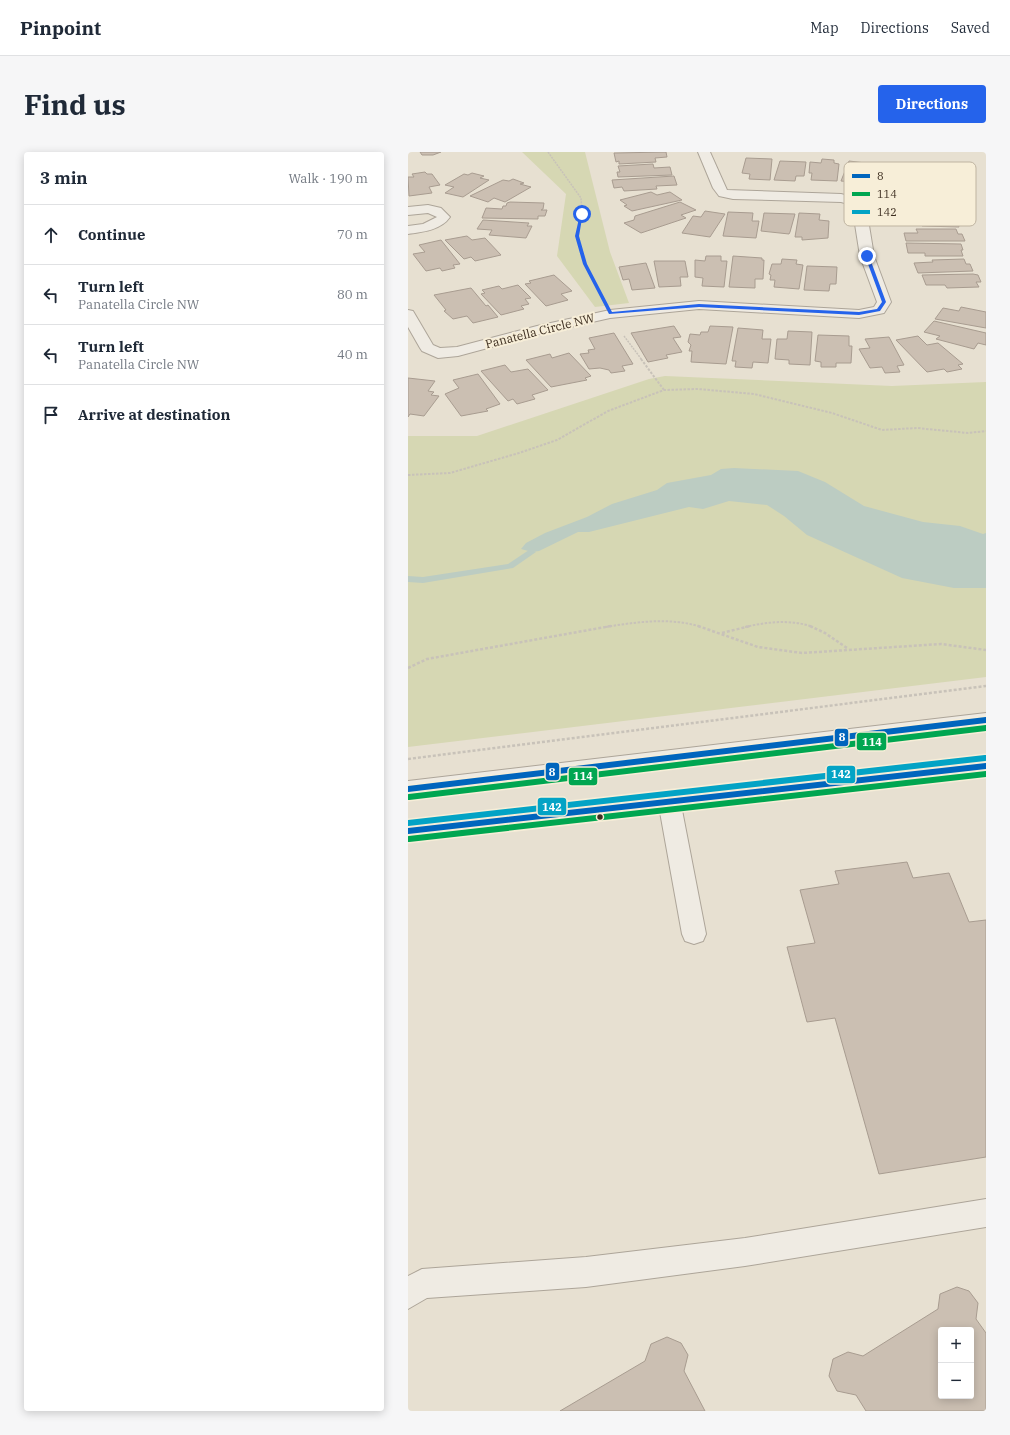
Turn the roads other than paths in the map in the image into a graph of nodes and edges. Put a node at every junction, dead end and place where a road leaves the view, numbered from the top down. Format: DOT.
graph roads {
  1 [pos="704,152"];
  2 [pos="844,199"];
  3 [pos="408,211"];
  4 [pos="863,226"];
  5 [pos="408,230"];
  6 [pos="408,314"];
  7 [pos="986,720"];
  8 [pos="986,766"];
  9 [pos="408,789"];
  10 [pos="669,804"];
  11 [pos="408,831"];
  12 [pos="694,934"];
  13 [pos="986,1213"];
  14 [pos="408,1294"];
  1 -- 2 [label="street, Panatella Circle NW"];
  3 -- 5 [label="street"];
  4 -- 6 [label="street, Panatella Circle NW"];
  7 -- 9 [label="street"];
  8 -- 10 [label="street"];
  10 -- 11 [label="street"];
  10 -- 12 [label="street"];
  13 -- 14 [label="street"];
}
